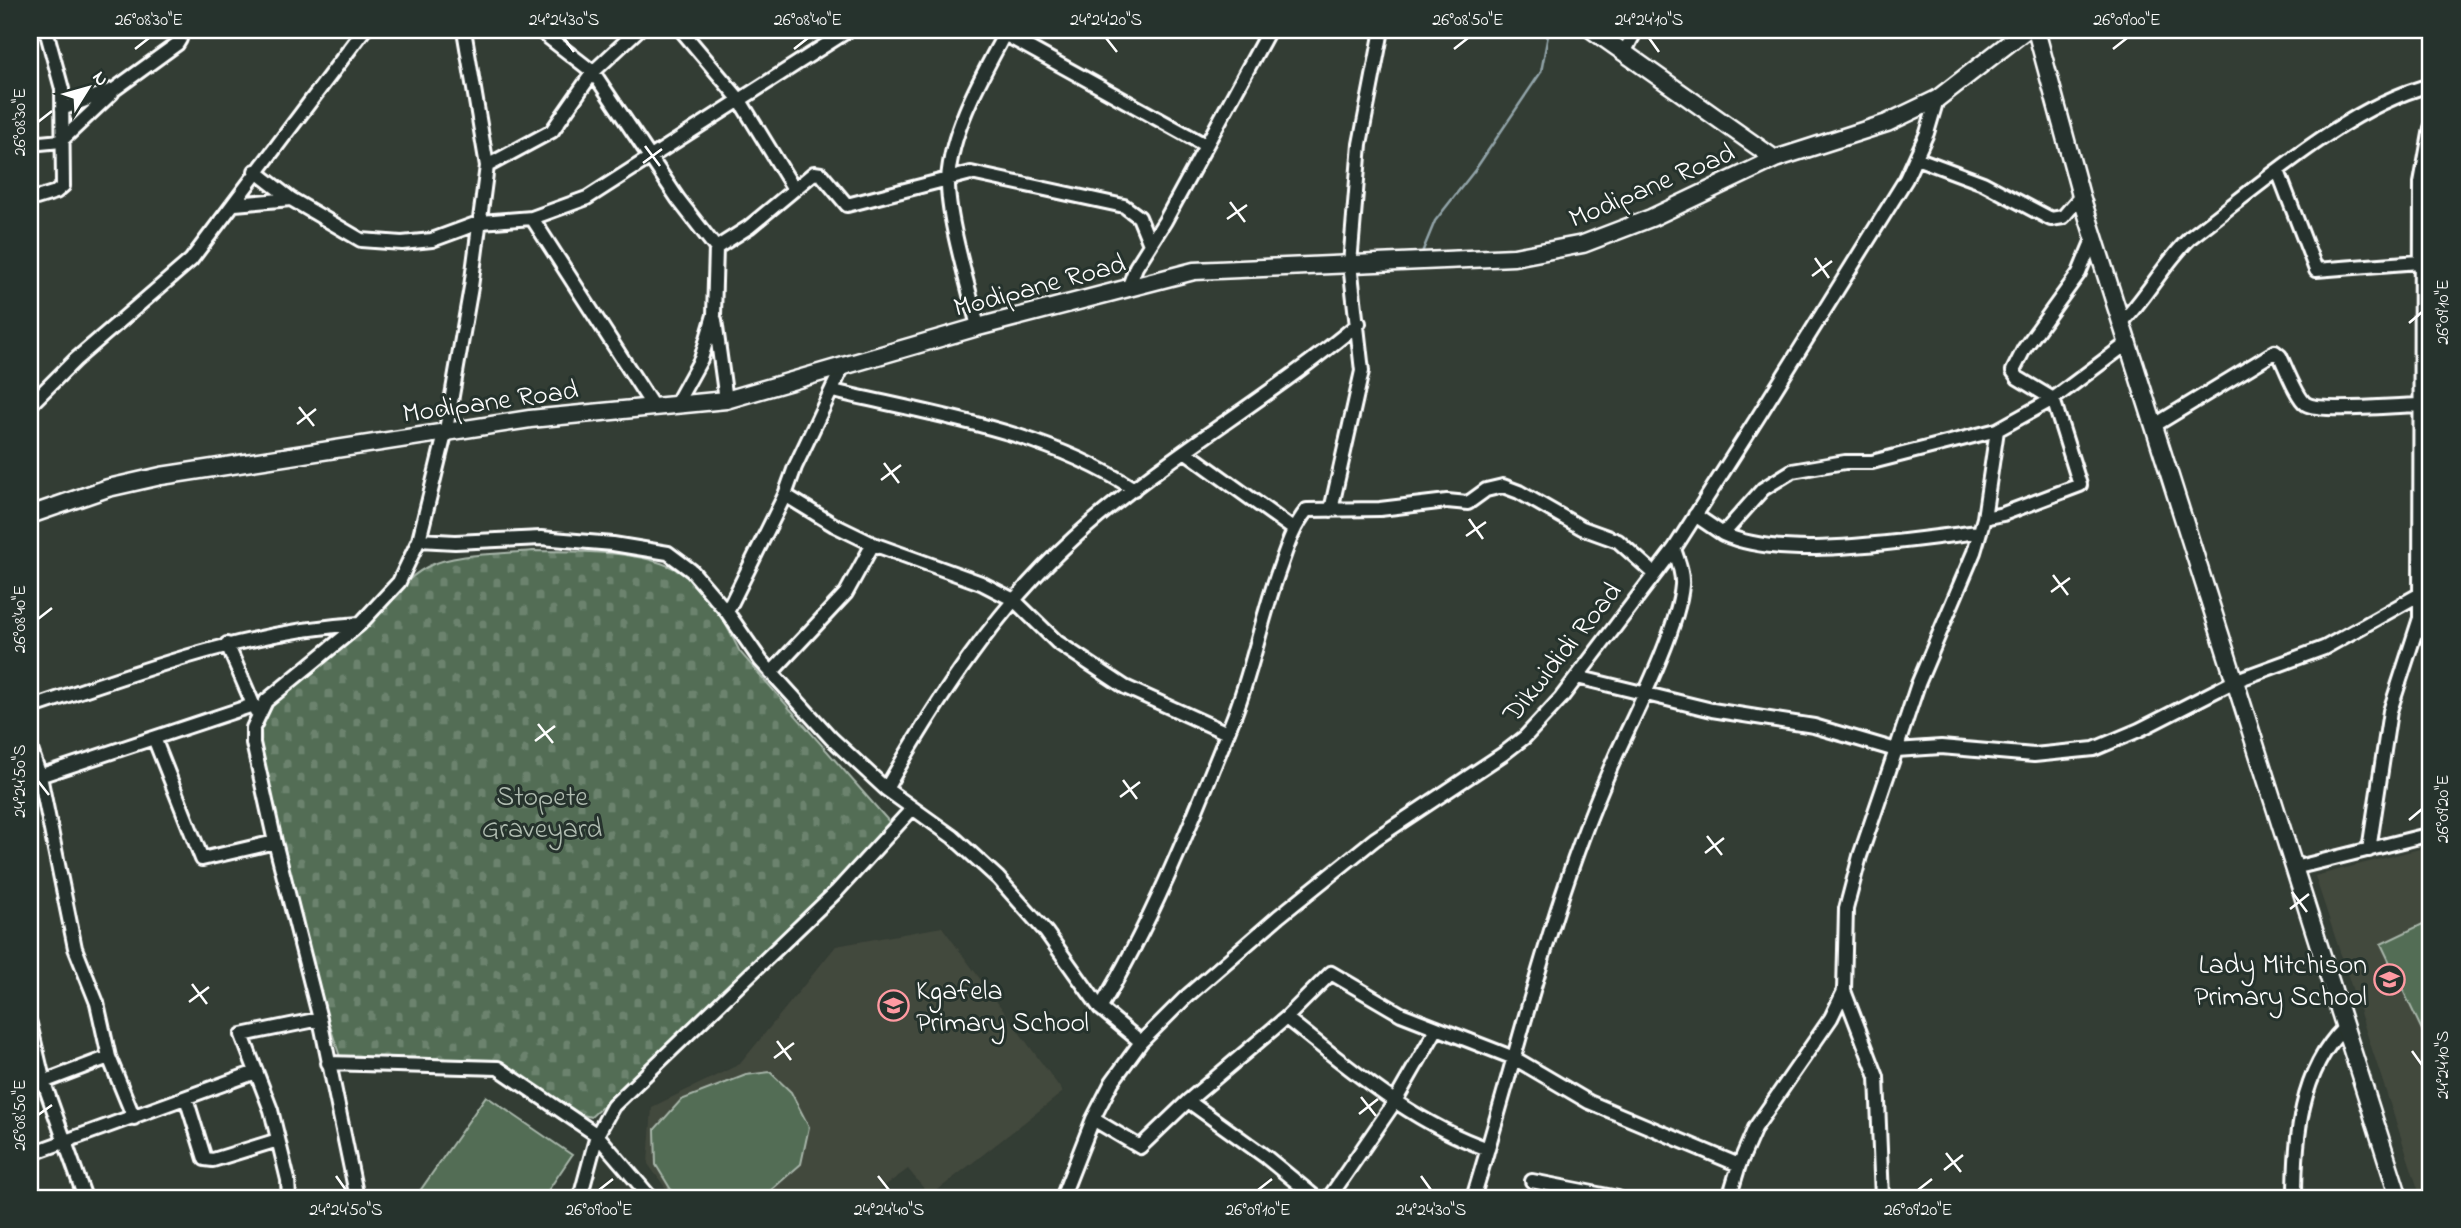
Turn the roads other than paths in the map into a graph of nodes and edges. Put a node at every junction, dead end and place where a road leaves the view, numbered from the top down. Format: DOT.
graph roads {
  1 [pos="30,30"];
  2 [pos="47,30"];
  3 [pos="177,30"];
  4 [pos="364,30"];
  5 [pos="464,30"];
  6 [pos="539,30"];
  7 [pos="638,30"];
  8 [pos="681,30"];
  9 [pos="849,30"];
  10 [pos="1269,30"];
  11 [pos="1382,30"];
  12 [pos="1592,30"];
  13 [pos="1636,30"];
  14 [pos="2026,30"];
  15 [pos="2036,30"];
  16 [pos="1000,32"];
  17 [pos="1624,53"];
  18 [pos="593,72"];
  19 [pos="2431,85"];
  20 [pos="116,89"];
  21 [pos="740,99"];
  22 [pos="1937,99"];
  23 [pos="62,109"];
  24 [pos="2431,128"];
  25 [pos="61,141"];
  26 [pos="30,144"];
  27 [pos="1205,145"];
  28 [pos="651,155"];
  29 [pos="1916,158"];
  30 [pos="1775,159"];
  31 [pos="487,166"];
  32 [pos="255,171"];
  33 [pos="2278,171"];
  34 [pos="948,178"];
  35 [pos="794,189"];
  36 [pos="2081,196"];
  37 [pos="30,200"];
  38 [pos="291,200"];
  39 [pos="234,204"];
  40 [pos="532,218"];
  41 [pos="481,222"];
  42 [pos="2094,237"];
  43 [pos="1150,243"];
  44 [pos="716,247"];
  45 [pos="2419,262"];
  46 [pos="1350,264"];
  47 [pos="1129,286"];
  48 [pos="715,315"];
  49 [pos="2122,322"];
  50 [pos="1359,323"];
  51 [pos="978,327"];
  52 [pos="2129,342"];
  53 [pos="842,368"];
  54 [pos="833,391"];
  55 [pos="2053,399"];
  56 [pos="726,400"];
  57 [pos="2424,402"];
  58 [pos="30,405"];
  59 [pos="675,407"];
  60 [pos="654,408"];
  61 [pos="2155,425"];
  62 [pos="446,430"];
  63 [pos="1997,430"];
  64 [pos="1186,452"];
  65 [pos="1134,489"];
  66 [pos="785,495"];
  67 [pos="1331,510"];
  68 [pos="30,515"];
  69 [pos="1695,515"];
  70 [pos="1984,517"];
  71 [pos="1293,529"];
  72 [pos="1980,532"];
  73 [pos="1723,534"];
  74 [pos="419,540"];
  75 [pos="873,544"];
  76 [pos="1674,549"];
  77 [pos="1655,574"];
  78 [pos="2426,592"];
  79 [pos="1014,600"];
  80 [pos="727,612"];
  81 [pos="360,624"];
  82 [pos="2419,625"];
  83 [pos="2431,640"];
  84 [pos="227,644"];
  85 [pos="771,673"];
  86 [pos="1577,677"];
  87 [pos="2237,680"];
  88 [pos="1644,695"];
  89 [pos="30,708"];
  90 [pos="255,709"];
  91 [pos="1227,733"];
  92 [pos="154,738"];
  93 [pos="30,747"];
  94 [pos="1896,750"];
  95 [pos="35,778"];
  96 [pos="887,789"];
  97 [pos="912,808"];
  98 [pos="2431,834"];
  99 [pos="275,842"];
  100 [pos="2369,850"];
  101 [pos="2294,868"];
  102 [pos="1844,991"];
  103 [pos="1100,1008"];
  104 [pos="320,1018"];
  105 [pos="1286,1018"];
  106 [pos="30,1024"];
  107 [pos="2344,1028"];
  108 [pos="1436,1030"];
  109 [pos="1140,1042"];
  110 [pos="109,1057"];
  111 [pos="1514,1058"];
  112 [pos="328,1063"];
  113 [pos="256,1072"];
  114 [pos="44,1083"];
  115 [pos="30,1087"];
  116 [pos="186,1098"];
  117 [pos="1188,1101"];
  118 [pos="1394,1103"];
  119 [pos="134,1118"];
  120 [pos="1093,1119"];
  121 [pos="597,1135"];
  122 [pos="278,1140"];
  123 [pos="65,1141"];
  124 [pos="1488,1149"];
  125 [pos="30,1154"];
  126 [pos="1739,1165"];
  127 [pos="1532,1181"];
  128 [pos="85,1198"];
  129 [pos="289,1198"];
  130 [pos="357,1198"];
  131 [pos="580,1198"];
  132 [pos="651,1198"];
  133 [pos="1030,1198"];
  134 [pos="1039,1198"];
  135 [pos="1062,1198"];
  136 [pos="1316,1198"];
  137 [pos="1329,1198"];
  138 [pos="1473,1198"];
  139 [pos="1618,1198"];
  140 [pos="1729,1198"];
  141 [pos="1882,1198"];
  142 [pos="2295,1198"];
  143 [pos="2399,1198"];
  1 -- 2 [label="street"];
  2 -- 23 [label="street"];
  3 -- 20 [label="street"];
  4 -- 32 [label="street"];
  5 -- 31 [label="street"];
  6 -- 18 [label="street"];
  7 -- 18 [label="street"];
  8 -- 21 [label="street"];
  9 -- 21 [label="street"];
  10 -- 27 [label="street"];
  11 -- 46 [label="street"];
  12 -- 17 [label="main road"];
  13 -- 17 [label="street"];
  14 -- 22 [label="main road, Modipane Road"];
  15 -- 36 [label="main road"];
  16 -- 27 [label="street"];
  16 -- 34 [label="street"];
  17 -- 30 [label="main road"];
  18 -- 28 [label="street"];
  18 -- 31 [label="street"];
  19 -- 33 [label="street"];
  20 -- 23 [label="street"];
  20 -- 25 [label="street"];
  21 -- 28 [label="street"];
  21 -- 35 [label="street"];
  22 -- 29 [label="street, Dikwididi Road"];
  22 -- 30 [label="main road, Modipane Road"];
  23 -- 25 [label="street"];
  24 -- 45 [label="street"];
  25 -- 26 [label="street"];
  25 -- 37 [label="street"];
  27 -- 43 [label="street"];
  28 -- 40 [label="street"];
  28 -- 44 [label="street"];
  29 -- 36 [label="street"];
  29 -- 69 [label="street, Dikwididi Road"];
  30 -- 46 [label="main road, Modipane Road"];
  31 -- 41 [label="street"];
  32 -- 38 [label="street"];
  32 -- 39 [label="street"];
  33 -- 45 [label="street"];
  33 -- 49 [label="street"];
  34 -- 35 [label="street"];
  34 -- 43 [label="street"];
  34 -- 51 [label="street"];
  35 -- 44 [label="street"];
  36 -- 42 [label="main road"];
  38 -- 39 [label="street"];
  38 -- 41 [label="street"];
  39 -- 58 [label="street"];
  40 -- 41 [label="street"];
  40 -- 60 [label="street"];
  41 -- 62 [label="street"];
  42 -- 49 [label="main road"];
  42 -- 55 [label="street"];
  43 -- 47 [label="street"];
  44 -- 48 [label="street"];
  45 -- 57 [label="street"];
  46 -- 47 [label="main road, Modipane Road"];
  46 -- 50 [label="street"];
  47 -- 51 [label="main road, Modipane Road"];
  48 -- 56 [label="street"];
  48 -- 59 [label="street"];
  49 -- 52 [label="main road"];
  50 -- 64 [label="street"];
  50 -- 67 [label="street"];
  51 -- 53 [label="main road, Modipane Road"];
  52 -- 55 [label="street"];
  52 -- 61 [label="main road"];
  53 -- 54 [label="street"];
  53 -- 56 [label="main road, Modipane Road"];
  54 -- 65 [label="street"];
  54 -- 66 [label="street"];
  55 -- 63 [label="street"];
  55 -- 70 [label="street"];
  56 -- 59 [label="main road, Modipane Road"];
  57 -- 61 [label="street"];
  57 -- 78 [label="street"];
  59 -- 60 [label="main road, Modipane Road"];
  60 -- 62 [label="main road, Modipane Road"];
  61 -- 87 [label="main road"];
  62 -- 68 [label="main road, Modipane Road"];
  62 -- 74 [label="street"];
  63 -- 70 [label="street"];
  63 -- 73 [label="street"];
  64 -- 65 [label="street"];
  64 -- 71 [label="street"];
  65 -- 79 [label="street"];
  66 -- 75 [label="street"];
  66 -- 80 [label="street"];
  67 -- 71 [label="street"];
  67 -- 77 [label="street"];
  69 -- 73 [label="street"];
  69 -- 76 [label="street, Dikwididi Road"];
  70 -- 72 [label="street"];
  71 -- 91 [label="street"];
  72 -- 73 [label="street"];
  72 -- 94 [label="street"];
  74 -- 80 [label="street"];
  74 -- 81 [label="street"];
  75 -- 79 [label="street"];
  75 -- 85 [label="street"];
  76 -- 77 [label="street, Dikwididi Road"];
  76 -- 88 [label="street"];
  77 -- 86 [label="street, Dikwididi Road"];
  78 -- 82 [label="street"];
  78 -- 87 [label="street"];
  79 -- 91 [label="street"];
  79 -- 96 [label="street"];
  80 -- 85 [label="street"];
  81 -- 84 [label="street"];
  81 -- 90 [label="street"];
  82 -- 83 [label="street"];
  82 -- 100 [label="street"];
  84 -- 89 [label="street"];
  84 -- 90 [label="street"];
  85 -- 96 [label="street"];
  86 -- 88 [label="street"];
  86 -- 109 [label="street, Dikwididi Road"];
  87 -- 94 [label="street"];
  87 -- 101 [label="main road"];
  88 -- 94 [label="street"];
  88 -- 111 [label="street"];
  90 -- 92 [label="street"];
  90 -- 99 [label="street"];
  91 -- 103 [label="street"];
  92 -- 95 [label="street"];
  92 -- 99 [label="street"];
  93 -- 95 [label="street"];
  94 -- 102 [label="street"];
  95 -- 110 [label="street"];
  96 -- 97 [label="street"];
  97 -- 103 [label="street"];
  97 -- 121 [label="street"];
  98 -- 100 [label="street"];
  99 -- 104 [label="street"];
  100 -- 101 [label="street"];
  101 -- 107 [label="main road"];
  102 -- 126 [label="street"];
  102 -- 141 [label="street"];
  103 -- 109 [label="street"];
  104 -- 112 [label="street"];
  104 -- 113 [label="street"];
  105 -- 108 [label="street"];
  105 -- 117 [label="street"];
  105 -- 118 [label="street"];
  106 -- 114 [label="street"];
  107 -- 142 [label="street"];
  107 -- 143 [label="main road"];
  108 -- 111 [label="street"];
  108 -- 118 [label="street"];
  109 -- 120 [label="street, Dikwididi Road"];
  110 -- 114 [label="street"];
  110 -- 119 [label="street"];
  111 -- 124 [label="street"];
  111 -- 126 [label="street"];
  112 -- 121 [label="street"];
  112 -- 130 [label="street"];
  113 -- 116 [label="street"];
  113 -- 122 [label="street"];
  114 -- 115 [label="street"];
  114 -- 123 [label="street"];
  116 -- 119 [label="street"];
  116 -- 122 [label="street"];
  117 -- 120 [label="street"];
  117 -- 136 [label="street"];
  118 -- 124 [label="street"];
  118 -- 137 [label="street"];
  119 -- 123 [label="street"];
  120 -- 135 [label="street, Dikwididi Road"];
  121 -- 131 [label="street"];
  121 -- 132 [label="street"];
  122 -- 129 [label="street"];
  123 -- 125 [label="street"];
  123 -- 128 [label="street"];
  124 -- 138 [label="street"];
  126 -- 140 [label="street"];
  127 -- 139 [label="street"];
  133 -- 134 [label="street"];
}
